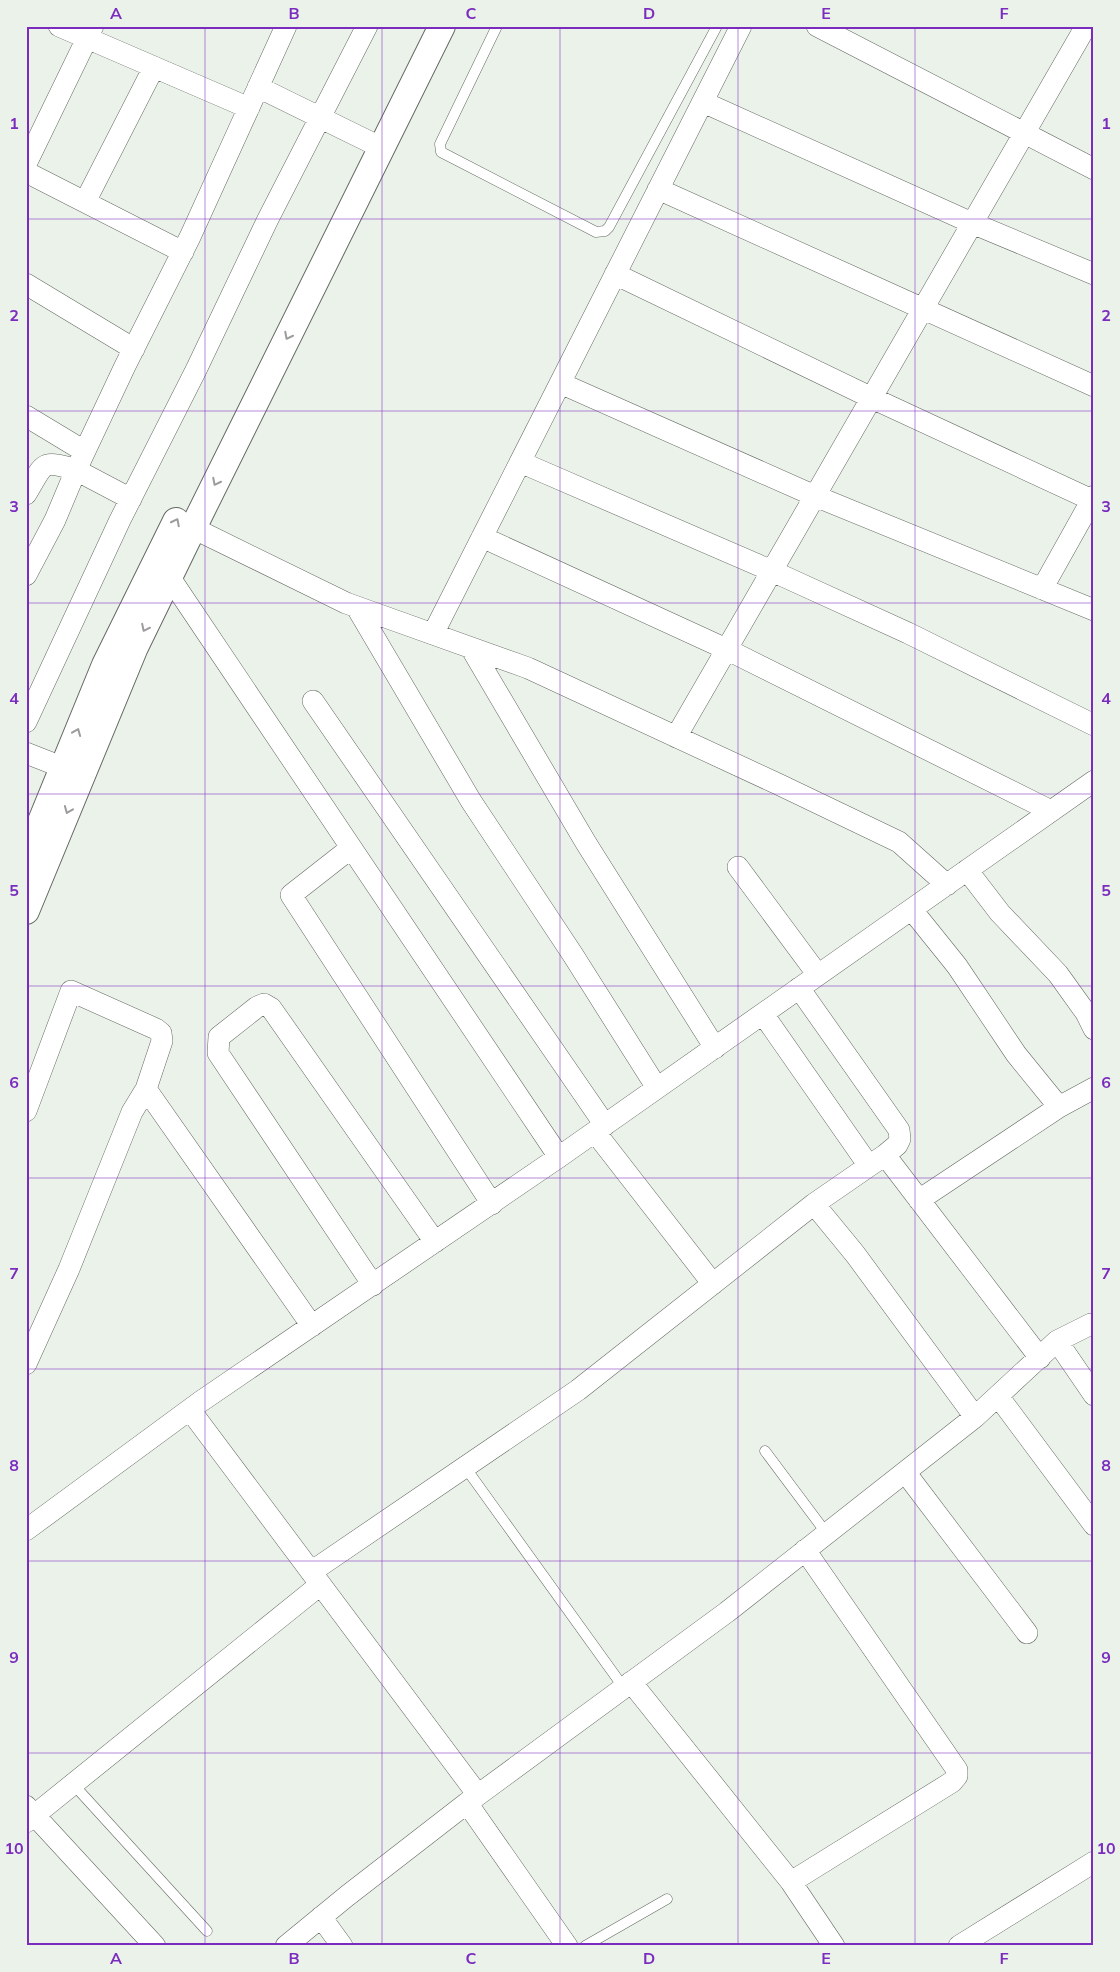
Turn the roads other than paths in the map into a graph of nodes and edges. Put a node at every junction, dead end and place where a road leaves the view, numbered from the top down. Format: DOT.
graph roads {
  1 [pos="59,26"];
  2 [pos="367,26"];
  3 [pos="424,26"];
  4 [pos="442,26"];
  5 [pos="497,26"];
  6 [pos="717,26"];
  7 [pos="741,26"];
  8 [pos="817,26"];
  9 [pos="280,28"];
  10 [pos="1084,30"];
  11 [pos="90,32"];
  12 [pos="154,67"];
  13 [pos="258,87"];
  14 [pos="703,102"];
  15 [pos="249,108"];
  16 [pos="321,118"];
  17 [pos="1024,134"];
  18 [pos="375,144"];
  19 [pos="26,164"];
  20 [pos="1094,169"];
  21 [pos="26,172"];
  22 [pos="658,190"];
  23 [pos="85,202"];
  24 [pos="972,223"];
  25 [pos="183,252"];
  26 [pos="615,274"];
  27 [pos="1094,274"];
  28 [pos="26,284"];
  29 [pos="923,309"];
  30 [pos="134,348"];
  31 [pos="560,383"];
  32 [pos="1094,386"];
  33 [pos="872,398"];
  34 [pos="26,416"];
  35 [pos="80,461"];
  36 [pos="520,462"];
  37 [pos="26,494"];
  38 [pos="815,496"];
  39 [pos="131,498"];
  40 [pos="1093,499"];
  41 [pos="193,528"];
  42 [pos="482,537"];
  43 [pos="163,568"];
  44 [pos="772,571"];
  45 [pos="26,575"];
  46 [pos="1042,589"];
  47 [pos="358,608"];
  48 [pos="1094,610"];
  49 [pos="433,634"];
  50 [pos="471,648"];
  51 [pos="726,649"];
  52 [pos="313,701"];
  53 [pos="26,722"];
  54 [pos="1094,725"];
  55 [pos="676,737"];
  56 [pos="26,753"];
  57 [pos="72,772"];
  58 [pos="1094,781"];
  59 [pos="1051,811"];
  60 [pos="351,848"];
  61 [pos="26,858"];
  62 [pos="738,867"];
  63 [pos="967,870"];
  64 [pos="947,885"];
  65 [pos="912,910"];
  66 [pos="26,911"];
  67 [pos="818,975"];
  68 [pos="799,988"];
  69 [pos="763,1014"];
  70 [pos="1094,1029"];
  71 [pos="715,1048"];
  72 [pos="658,1088"];
  73 [pos="146,1089"];
  74 [pos="1088,1096"];
  75 [pos="1059,1107"];
  76 [pos="26,1111"];
  77 [pos="600,1129"];
  78 [pos="559,1157"];
  79 [pos="877,1160"];
  80 [pos="919,1200"];
  81 [pos="492,1204"];
  82 [pos="814,1204"];
  83 [pos="435,1242"];
  84 [pos="713,1284"];
  85 [pos="373,1285"];
  86 [pos="1094,1325"];
  87 [pos="312,1326"];
  88 [pos="1057,1341"];
  89 [pos="1040,1358"];
  90 [pos="26,1364"];
  91 [pos="1094,1395"];
  92 [pos="998,1396"];
  93 [pos="190,1410"];
  94 [pos="974,1417"];
  95 [pos="766,1451"];
  96 [pos="465,1467"];
  97 [pos="905,1472"];
  98 [pos="1094,1525"];
  99 [pos="26,1530"];
  100 [pos="827,1534"];
  101 [pos="805,1550"];
  102 [pos="316,1578"];
  103 [pos="1027,1632"];
  104 [pos="627,1685"];
  105 [pos="73,1784"];
  106 [pos="473,1799"];
  107 [pos="29,1814"];
  108 [pos="1094,1862"];
  109 [pos="791,1882"];
  110 [pos="667,1898"];
  111 [pos="321,1917"];
  112 [pos="207,1931"];
  113 [pos="155,1946"];
  114 [pos="286,1946"];
  115 [pos="342,1946"];
  116 [pos="567,1946"];
  117 [pos="586,1946"];
  118 [pos="834,1946"];
  119 [pos="959,1946"];
  1 -- 11 [label="street"];
  2 -- 16 [label="street"];
  3 -- 18 [label="street"];
  4 -- 18 [label="street"];
  5 -- 6 [label="lane"];
  7 -- 14 [label="street"];
  8 -- 17 [label="street"];
  9 -- 13 [label="street"];
  10 -- 17 [label="street"];
  11 -- 12 [label="street"];
  11 -- 19 [label="street"];
  12 -- 15 [label="street"];
  12 -- 23 [label="street"];
  13 -- 15 [label="street"];
  13 -- 16 [label="street"];
  14 -- 22 [label="street"];
  14 -- 24 [label="street"];
  15 -- 25 [label="street"];
  16 -- 18 [label="street"];
  16 -- 39 [label="street"];
  17 -- 20 [label="street"];
  17 -- 24 [label="street"];
  18 -- 41 [label="street, one-way"];
  43 -- 18 [label="street, one-way"];
  21 -- 23 [label="street"];
  22 -- 26 [label="street"];
  22 -- 29 [label="street"];
  23 -- 25 [label="street"];
  24 -- 27 [label="street"];
  24 -- 29 [label="street"];
  25 -- 30 [label="street"];
  26 -- 31 [label="street"];
  26 -- 33 [label="street"];
  28 -- 30 [label="street"];
  29 -- 32 [label="street"];
  29 -- 33 [label="street"];
  30 -- 35 [label="street"];
  31 -- 36 [label="street"];
  31 -- 38 [label="street"];
  33 -- 38 [label="street"];
  33 -- 40 [label="street"];
  34 -- 35 [label="street"];
  35 -- 37 [label="street"];
  35 -- 39 [label="street"];
  35 -- 45 [label="street"];
  36 -- 42 [label="street"];
  36 -- 44 [label="street"];
  38 -- 44 [label="street"];
  38 -- 46 [label="street"];
  39 -- 53 [label="street"];
  40 -- 46 [label="street"];
  41 -- 43 [label="street"];
  41 -- 47 [label="street"];
  42 -- 49 [label="street"];
  42 -- 51 [label="street"];
  43 -- 57 [label="street"];
  43 -- 60 [label="street"];
  44 -- 51 [label="street"];
  44 -- 54 [label="street"];
  46 -- 48 [label="street"];
  47 -- 49 [label="street"];
  47 -- 72 [label="street"];
  49 -- 50 [label="street"];
  50 -- 55 [label="street"];
  50 -- 71 [label="street"];
  51 -- 55 [label="street"];
  51 -- 59 [label="street"];
  52 -- 77 [label="street"];
  55 -- 64 [label="street"];
  56 -- 57 [label="street"];
  57 -- 61 [label="street"];
  57 -- 66 [label="street, one-way"];
  58 -- 59 [label="street"];
  59 -- 63 [label="street"];
  60 -- 78 [label="street"];
  60 -- 81 [label="street"];
  62 -- 67 [label="street"];
  63 -- 64 [label="street"];
  63 -- 70 [label="street"];
  64 -- 65 [label="street"];
  65 -- 67 [label="street"];
  65 -- 75 [label="street"];
  67 -- 68 [label="street"];
  68 -- 69 [label="street"];
  68 -- 79 [label="street"];
  69 -- 71 [label="street"];
  69 -- 79 [label="street"];
  71 -- 72 [label="street"];
  72 -- 77 [label="street"];
  73 -- 76 [label="street"];
  73 -- 87 [label="street"];
  73 -- 90 [label="street"];
  74 -- 75 [label="street"];
  75 -- 80 [label="street"];
  77 -- 78 [label="street"];
  77 -- 84 [label="street"];
  78 -- 81 [label="street"];
  79 -- 80 [label="street"];
  79 -- 82 [label="street"];
  80 -- 89 [label="street"];
  81 -- 83 [label="street"];
  82 -- 84 [label="street"];
  82 -- 94 [label="street"];
  83 -- 85 [label="street"];
  83 -- 85 [label="street"];
  84 -- 96 [label="street"];
  85 -- 87 [label="street"];
  86 -- 88 [label="street"];
  87 -- 93 [label="street"];
  88 -- 89 [label="street"];
  88 -- 91 [label="street"];
  89 -- 92 [label="street"];
  92 -- 94 [label="street"];
  92 -- 98 [label="street"];
  93 -- 99 [label="street"];
  93 -- 102 [label="street"];
  94 -- 97 [label="street"];
  95 -- 100 [label="lane"];
  96 -- 102 [label="street"];
  96 -- 104 [label="lane"];
  97 -- 100 [label="street"];
  97 -- 103 [label="street"];
  100 -- 101 [label="street"];
  101 -- 104 [label="street"];
  101 -- 109 [label="street"];
  102 -- 105 [label="street"];
  102 -- 106 [label="street"];
  104 -- 106 [label="street"];
  104 -- 109 [label="street"];
  105 -- 107 [label="street"];
  105 -- 112 [label="lane"];
  106 -- 111 [label="street"];
  106 -- 116 [label="street"];
  107 -- 113 [label="street"];
  108 -- 119 [label="street"];
  109 -- 118 [label="street"];
  110 -- 117 [label="lane"];
  111 -- 114 [label="street"];
  111 -- 115 [label="street"];
}
